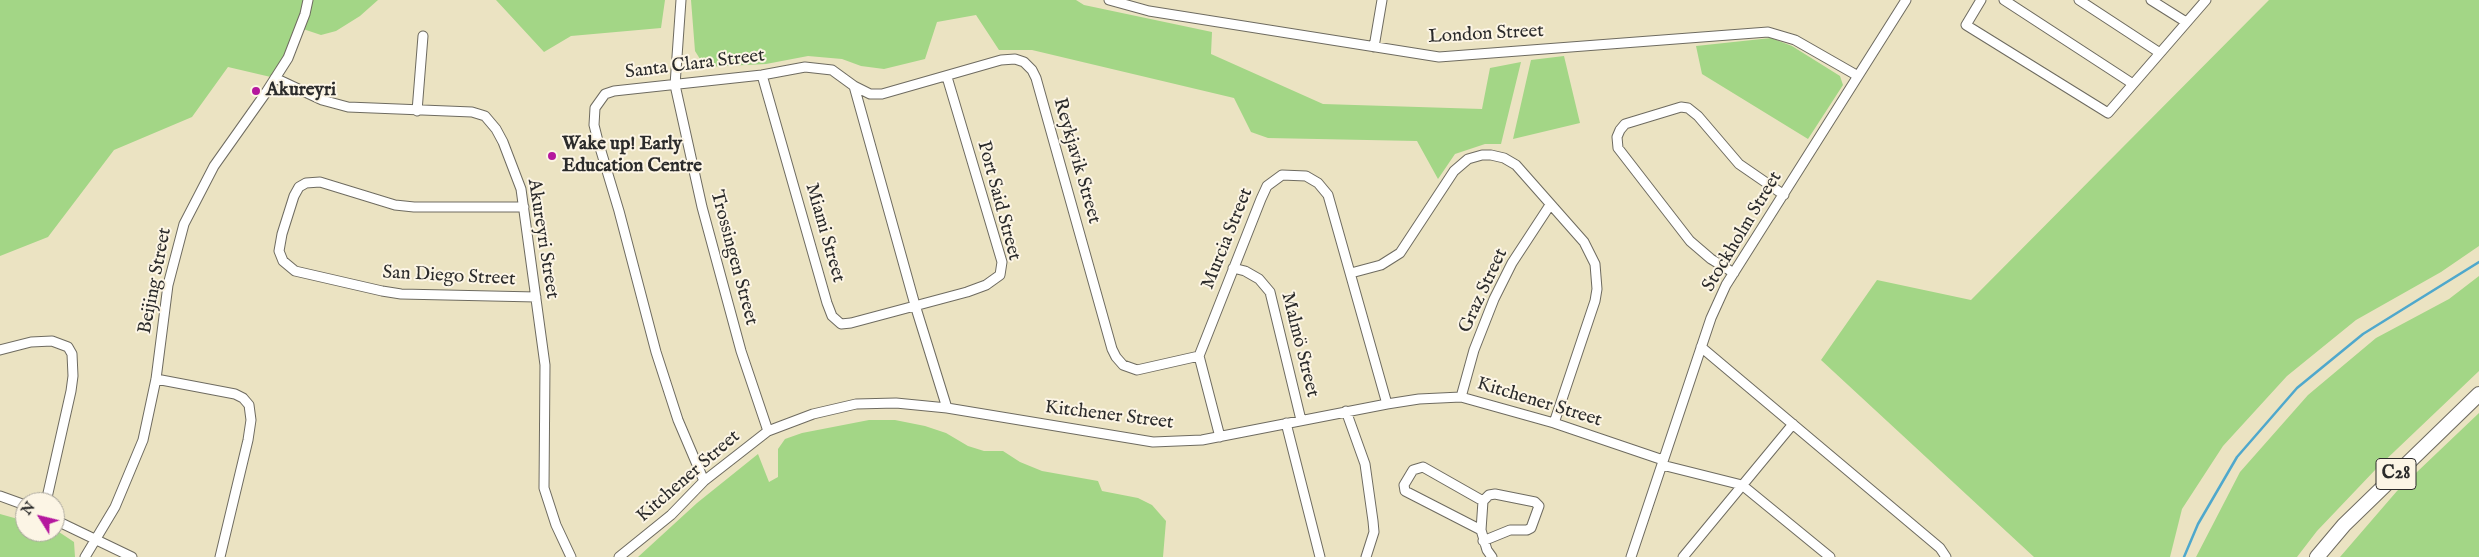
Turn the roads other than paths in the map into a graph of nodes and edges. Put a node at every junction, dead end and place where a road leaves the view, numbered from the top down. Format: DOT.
graph roads {
  1 [pos="308,0"];
  2 [pos="681,0"];
  3 [pos="1109,0"];
  4 [pos="1382,0"];
  5 [pos="1906,0"];
  6 [pos="1981,0"];
  7 [pos="2004,0"];
  8 [pos="2079,0"];
  9 [pos="2151,0"];
  10 [pos="2206,0"];
  11 [pos="2186,22"];
  12 [pos="423,36"];
  13 [pos="1374,47"];
  14 [pos="2160,53"];
  15 [pos="762,75"];
  16 [pos="1858,76"];
  17 [pos="947,77"];
  18 [pos="275,78"];
  19 [pos="2133,84"];
  20 [pos="675,85"];
  21 [pos="854,86"];
  22 [pos="416,111"];
  23 [pos="1784,194"];
  24 [pos="1550,205"];
  25 [pos="524,207"];
  26 [pos="1233,268"];
  27 [pos="1734,273"];
  28 [pos="1351,274"];
  29 [pos="536,297"];
  30 [pos="915,305"];
  31 [pos="1702,347"];
  32 [pos="0,350"];
  33 [pos="1199,356"];
  34 [pos="156,379"];
  35 [pos="2479,394"];
  36 [pos="1461,397"];
  37 [pos="1387,404"];
  38 [pos="948,408"];
  39 [pos="1346,412"];
  40 [pos="1301,420"];
  41 [pos="1286,423"];
  42 [pos="1554,423"];
  43 [pos="1793,424"];
  44 [pos="768,431"];
  45 [pos="1220,437"];
  46 [pos="1662,463"];
  47 [pos="704,481"];
  48 [pos="1742,485"];
  49 [pos="48,492"];
  50 [pos="0,496"];
  51 [pos="15,501"];
  52 [pos="1483,501"];
  53 [pos="65,525"];
  54 [pos="1481,530"];
  55 [pos="94,540"];
  56 [pos="1483,541"];
  57 [pos="85,557"];
  58 [pos="132,557"];
  59 [pos="220,557"];
  60 [pos="571,557"];
  61 [pos="619,557"];
  62 [pos="1320,557"];
  63 [pos="1366,557"];
  64 [pos="1492,557"];
  65 [pos="1631,557"];
  66 [pos="1683,557"];
  67 [pos="1830,557"];
  68 [pos="1946,557"];
  69 [pos="2317,557"];
  1 -- 18 [label="street, Beijing Street"];
  2 -- 20 [label="street, Trossingen Street"];
  3 -- 13 [label="street, London Street"];
  4 -- 13 [label="street"];
  5 -- 16 [label="street, Stockholm Street"];
  6 -- 19 [label="street"];
  7 -- 19 [label="street"];
  8 -- 14 [label="street"];
  9 -- 11 [label="street"];
  10 -- 11 [label="street"];
  11 -- 14 [label="street"];
  12 -- 22 [label="street"];
  13 -- 16 [label="street, London Street"];
  14 -- 19 [label="street"];
  15 -- 20 [label="street, Santa Clara Street"];
  15 -- 21 [label="street, Santa Clara Street"];
  15 -- 30 [label="street, Miami Street"];
  16 -- 23 [label="street, Stockholm Street"];
  17 -- 21 [label="street, Reykjavik Street"];
  17 -- 30 [label="street, Port Said Street"];
  17 -- 33 [label="street, Reykjavik Street"];
  18 -- 22 [label="street, Akureyri Street"];
  18 -- 34 [label="street, Beijing Street"];
  20 -- 44 [label="street, Trossingen Street"];
  20 -- 47 [label="street, Santa Clara Street"];
  21 -- 30 [label="street"];
  22 -- 25 [label="street, Akureyri Street"];
  23 -- 27 [label="street, Stockholm Street"];
  23 -- 27 [label="street"];
  24 -- 28 [label="street"];
  24 -- 36 [label="street, Graz Street"];
  24 -- 42 [label="street"];
  25 -- 29 [label="street, Akureyri Street"];
  25 -- 29 [label="street, San Diego Street"];
  26 -- 28 [label="street, Murcia Street"];
  26 -- 33 [label="street, Murcia Street"];
  26 -- 40 [label="street, Malmö Street"];
  27 -- 31 [label="street, Stockholm Street"];
  28 -- 37 [label="street, Murcia Street"];
  29 -- 60 [label="street, Akureyri Street"];
  30 -- 38 [label="street"];
  31 -- 43 [label="street"];
  31 -- 46 [label="street, Stockholm Street"];
  32 -- 49 [label="street"];
  33 -- 45 [label="street"];
  34 -- 55 [label="street, Beijing Street"];
  34 -- 59 [label="street"];
  35 -- 69 [label="main road, C28"];
  36 -- 37 [label="street, Kitchener Street"];
  36 -- 42 [label="street, Kitchener Street"];
  37 -- 39 [label="street, Kitchener Street"];
  38 -- 44 [label="street, Kitchener Street"];
  38 -- 45 [label="street, Kitchener Street"];
  39 -- 40 [label="street, Kitchener Street"];
  39 -- 63 [label="street"];
  40 -- 41 [label="street, Kitchener Street"];
  41 -- 45 [label="street, Kitchener Street"];
  41 -- 62 [label="street"];
  42 -- 46 [label="street, Kitchener Street"];
  43 -- 48 [label="street"];
  43 -- 68 [label="street"];
  44 -- 47 [label="street, Kitchener Street"];
  46 -- 48 [label="street, Kitchener Street"];
  46 -- 65 [label="street, Stockholm Street"];
  47 -- 61 [label="street, Kitchener Street"];
  48 -- 66 [label="street"];
  48 -- 67 [label="street"];
  50 -- 51 [label="street"];
  52 -- 54 [label="street"];
  52 -- 54 [label="street"];
  52 -- 56 [label="street"];
  53 -- 55 [label="street"];
  54 -- 56 [label="street"];
  55 -- 57 [label="street, Beijing Street"];
  55 -- 58 [label="street"];
  56 -- 64 [label="street"];
}
